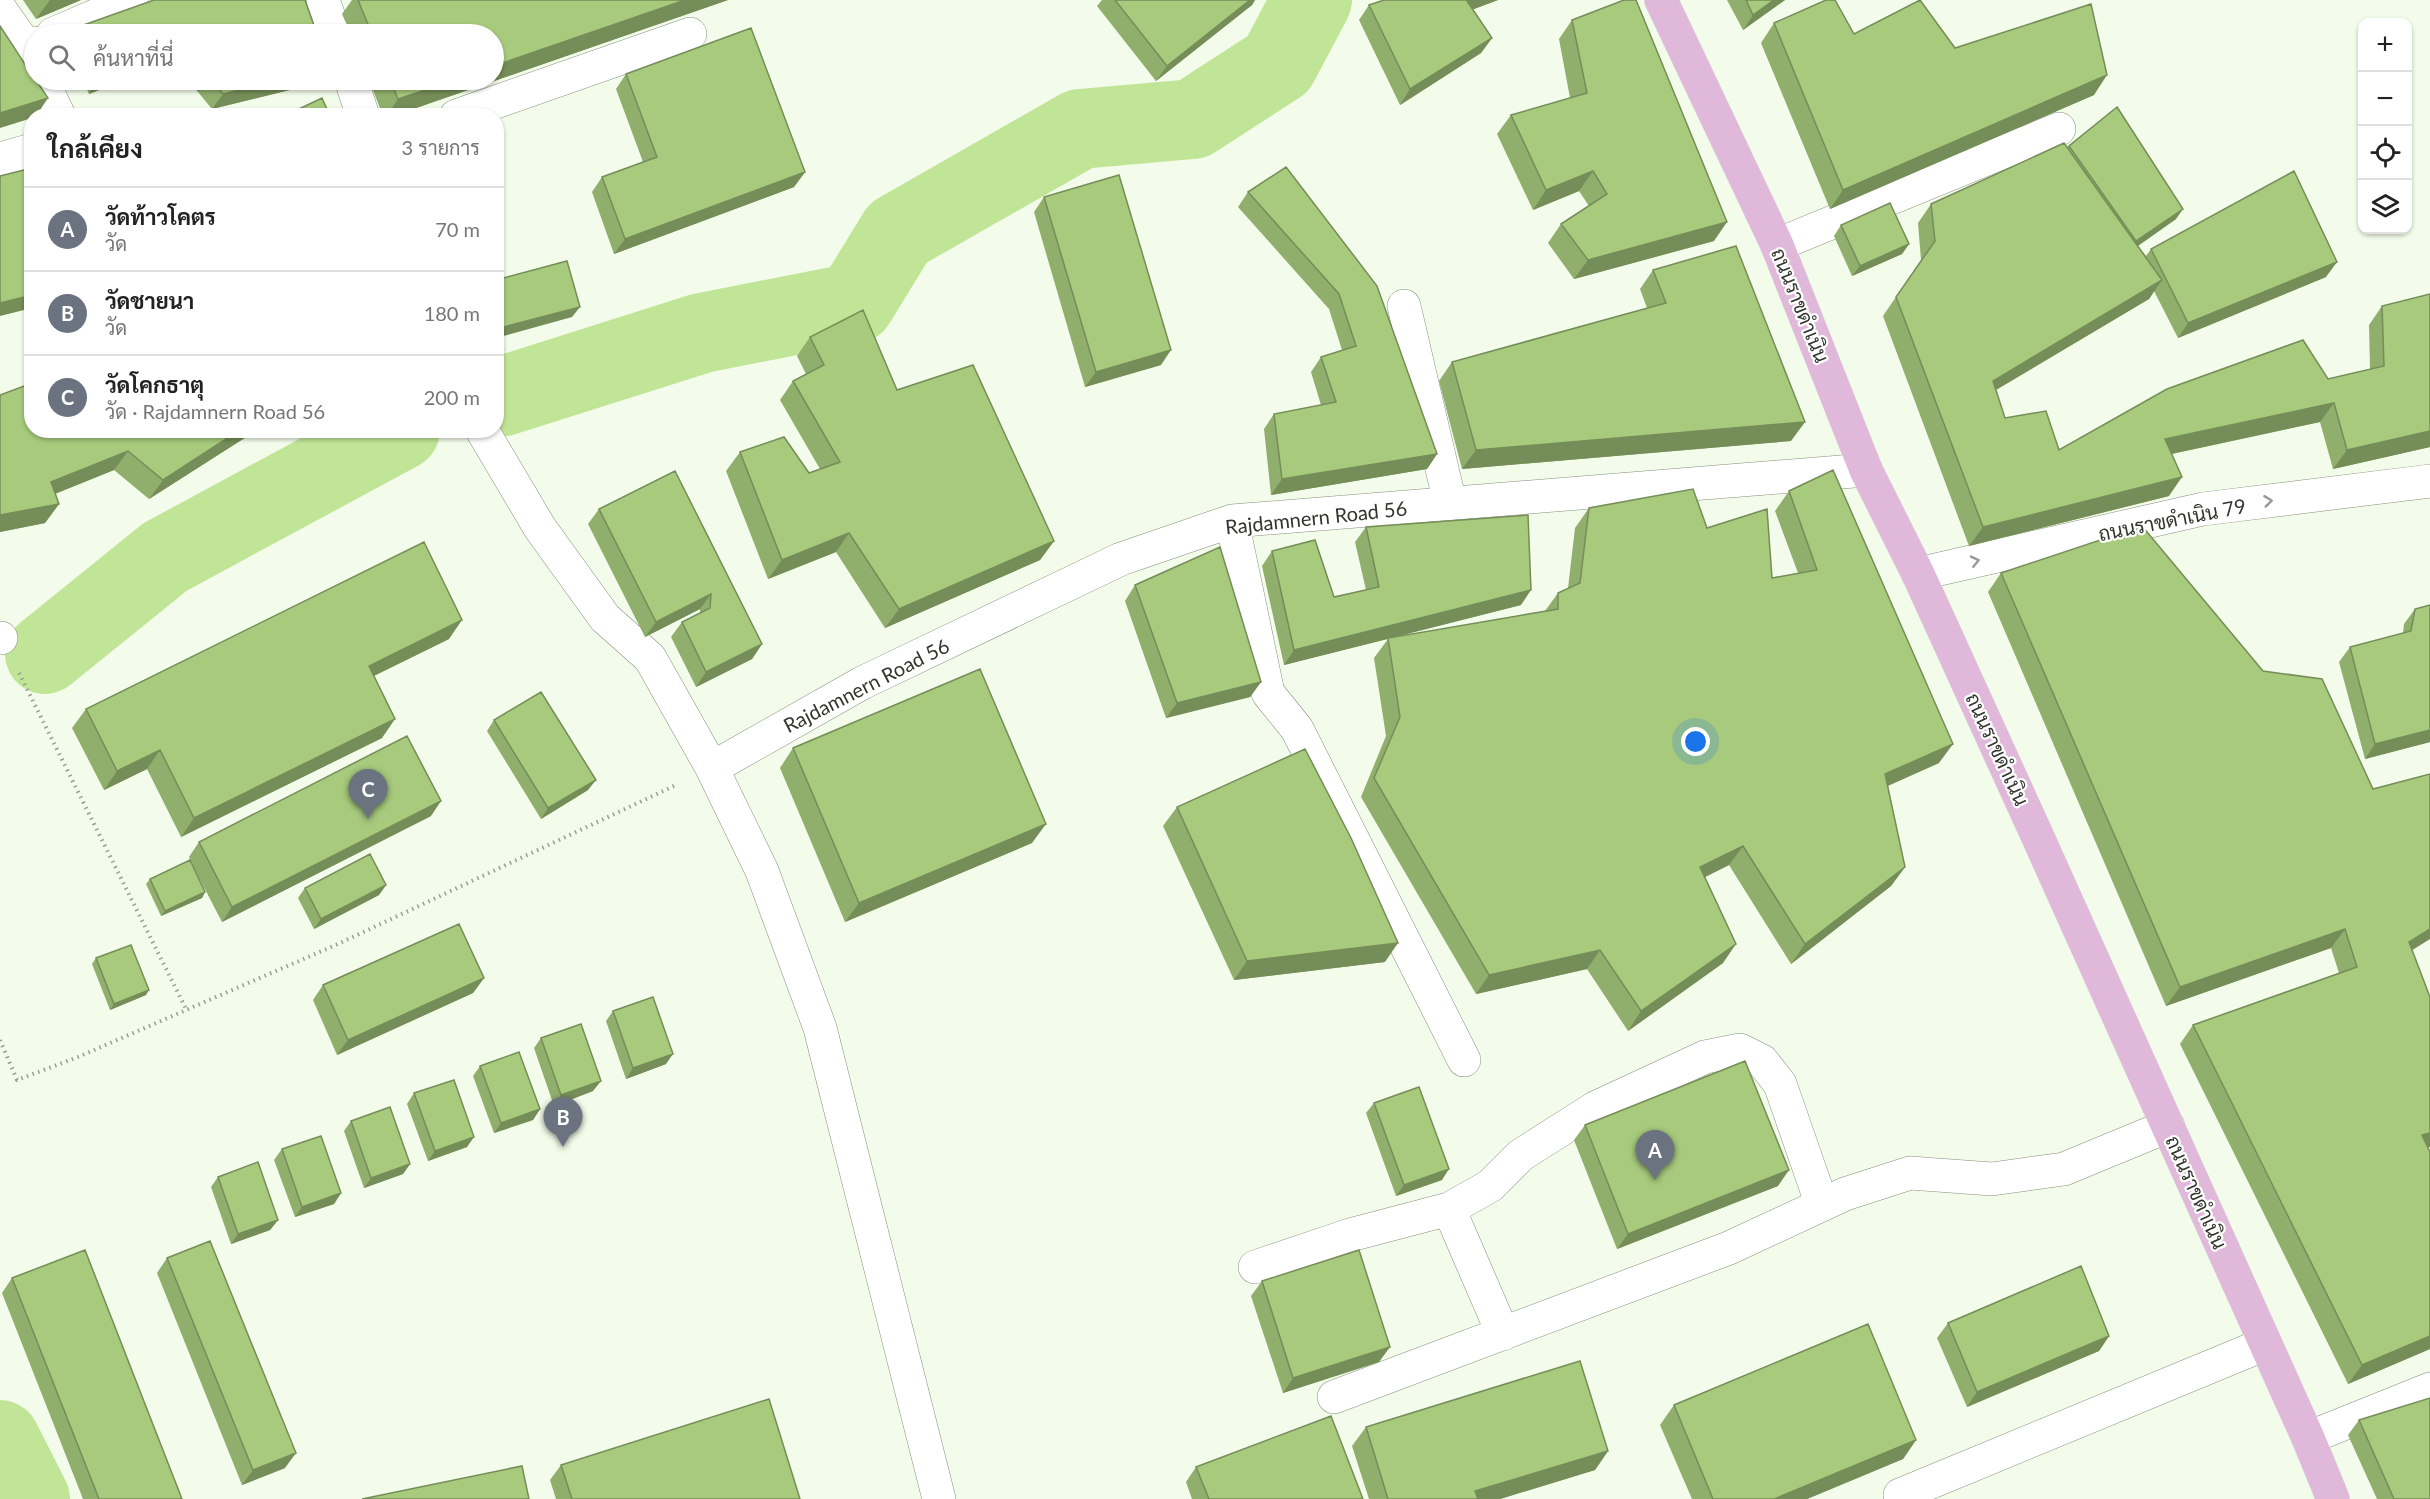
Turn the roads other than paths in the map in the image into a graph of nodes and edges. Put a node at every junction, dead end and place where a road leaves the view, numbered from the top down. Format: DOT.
graph roads {
  1 [pos="132,0"];
  2 [pos="323,0"];
  3 [pos="1661,0"];
  4 [pos="0,9"];
  5 [pos="83,24"];
  6 [pos="331,24"];
  7 [pos="24,34"];
  8 [pos="690,34"];
  9 [pos="47,90"];
  10 [pos="354,90"];
  11 [pos="55,108"];
  12 [pos="360,108"];
  13 [pos="479,108"];
  14 [pos="2059,129"];
  15 [pos="24,152"];
  16 [pos="0,159"];
  17 [pos="1777,245"];
  18 [pos="1404,306"];
  19 [pos="487,438"];
  20 [pos="1866,470"];
  21 [pos="2430,481"];
  22 [pos="1450,503"];
  23 [pos="1232,521"];
  24 [pos="1918,574"];
  25 [pos="712,768"];
  26 [pos="1464,1060"];
  27 [pos="2168,1126"];
  28 [pos="1822,1205"];
  29 [pos="1449,1209"];
  30 [pos="1255,1267"];
  31 [pos="1503,1334"];
  32 [pos="2265,1344"];
  33 [pos="2430,1389"];
  34 [pos="1334,1397"];
  35 [pos="2308,1438"];
  36 [pos="1900,1495"];
  37 [pos="939,1499"];
  38 [pos="2333,1499"];
  1 -- 5 [label="street"];
  2 -- 6 [label="street"];
  3 -- 17 [label="main road, ถนนราขดำเนิน"];
  4 -- 7 [label="street"];
  8 -- 13 [label="street"];
  9 -- 11 [label="street"];
  10 -- 12 [label="street"];
  14 -- 17 [label="street"];
  15 -- 16 [label="street"];
  17 -- 20 [label="main road, ถนนราขดำเนิน"];
  18 -- 22 [label="street"];
  19 -- 25 [label="street"];
  20 -- 22 [label="street, Rajdamnern Road 56"];
  20 -- 24 [label="main road, ถนนราขดำเนิน"];
  24 -- 21 [label="street, ถนนราขดำเนิน 79, one-way"];
  22 -- 23 [label="street, Rajdamnern Road 56"];
  23 -- 25 [label="street, Rajdamnern Road 56"];
  23 -- 26 [label="street"];
  24 -- 27 [label="main road, ถนนราขดำเนิน"];
  25 -- 37 [label="street"];
  27 -- 28 [label="street"];
  27 -- 32 [label="main road, ถนนราขดำเนิน"];
  28 -- 29 [label="street"];
  28 -- 31 [label="street"];
  29 -- 30 [label="street"];
  29 -- 31 [label="street"];
  31 -- 34 [label="street"];
  32 -- 35 [label="main road, ถนนราขดำเนิน"];
  32 -- 36 [label="street"];
  33 -- 35 [label="street"];
  35 -- 38 [label="main road, ถนนราขดำเนิน"];
}
